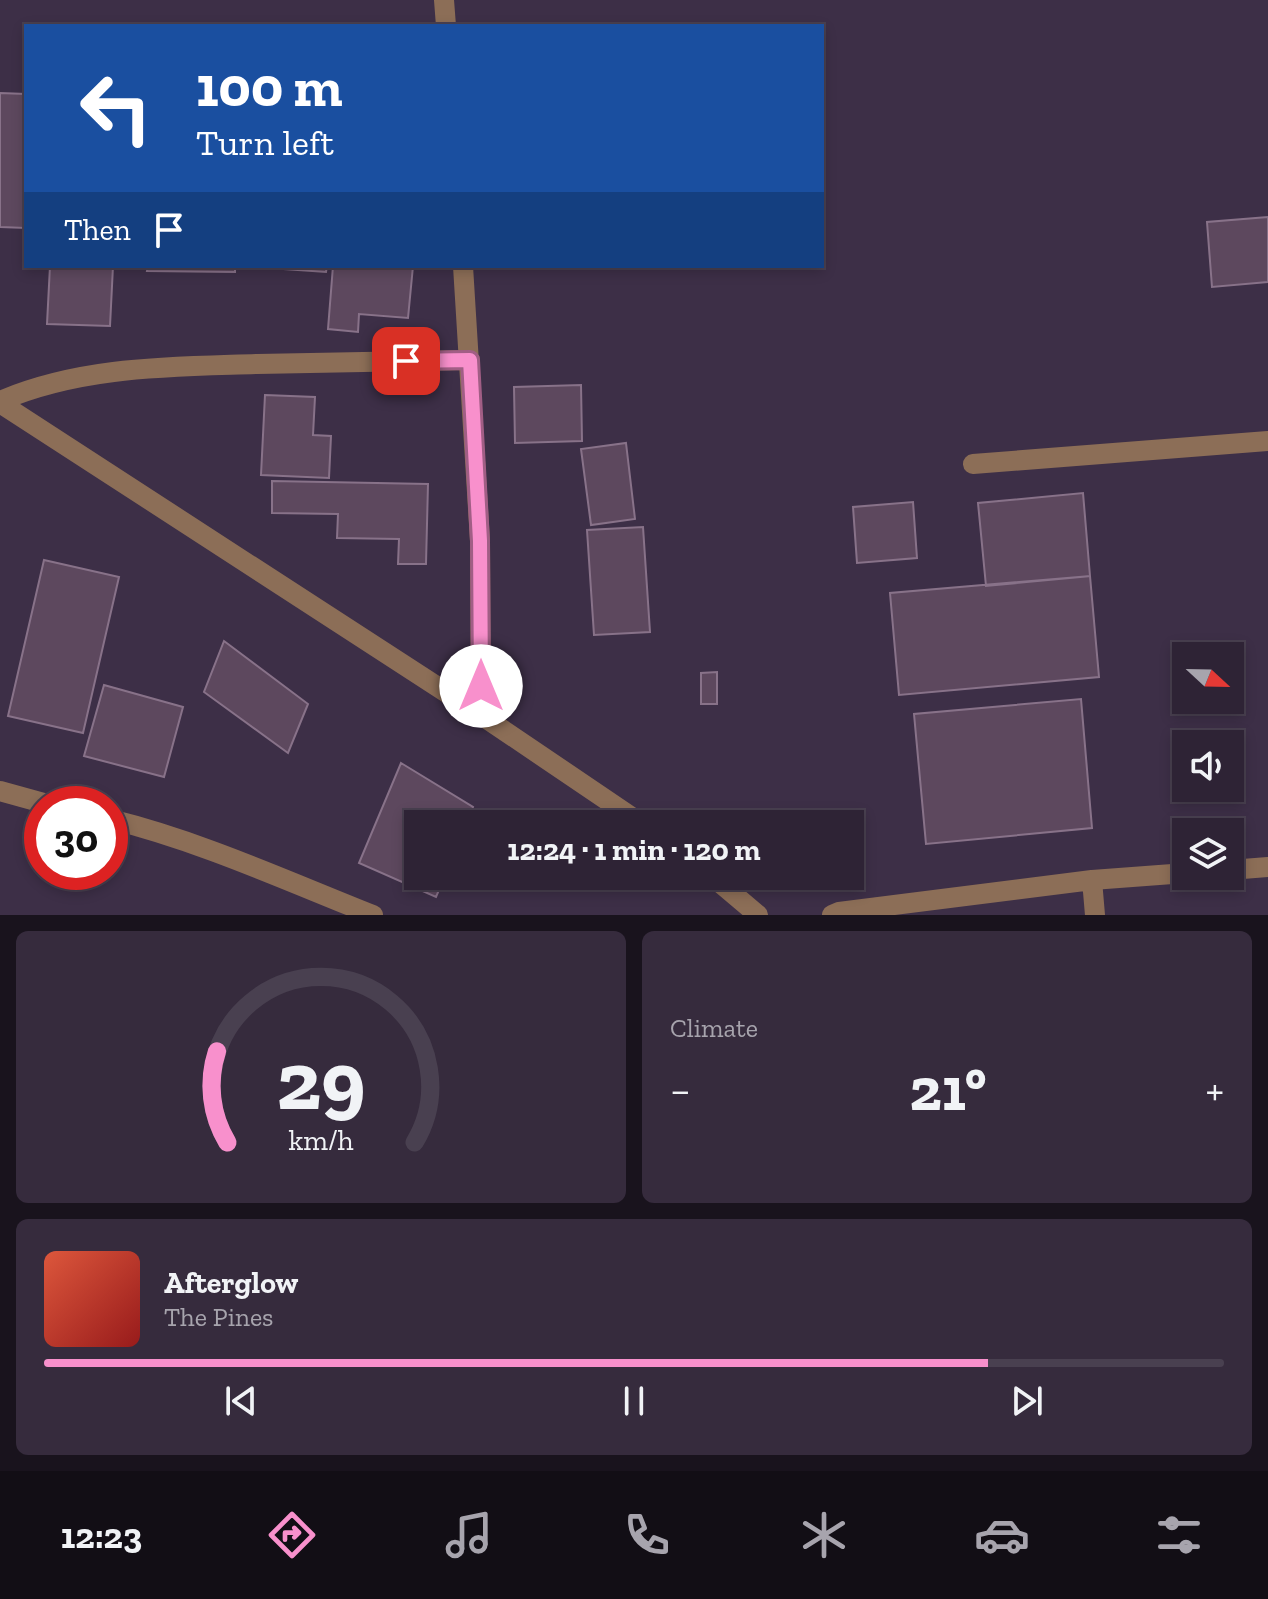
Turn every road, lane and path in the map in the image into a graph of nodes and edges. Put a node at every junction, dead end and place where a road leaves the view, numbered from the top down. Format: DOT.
graph roads {
  1 [pos="444,0"];
  2 [pos="446,24"];
  3 [pos="463,268"];
  4 [pos="470,360"];
  5 [pos="0,402"];
  6 [pos="1268,441"];
  7 [pos="973,464"];
  8 [pos="481,715"];
  9 [pos="0,791"];
  10 [pos="24,798"];
  11 [pos="621,810"];
  12 [pos="128,823"];
  13 [pos="1268,867"];
  14 [pos="1244,869"];
  15 [pos="1172,874"];
  16 [pos="1092,880"];
  17 [pos="729,890"];
  18 [pos="373,915"];
  19 [pos="758,915"];
  20 [pos="832,915"];
  21 [pos="1095,915"];
  1 -- 2 [label="street"];
  3 -- 4 [label="street"];
  4 -- 5 [label="street"];
  4 -- 8 [label="street"];
  5 -- 8 [label="street"];
  6 -- 7 [label="street"];
  8 -- 11 [label="street"];
  9 -- 10 [label="street"];
  12 -- 18 [label="street"];
  13 -- 14 [label="street"];
  15 -- 16 [label="street"];
  16 -- 20 [label="street"];
  16 -- 21 [label="street"];
  17 -- 19 [label="street"];
}
